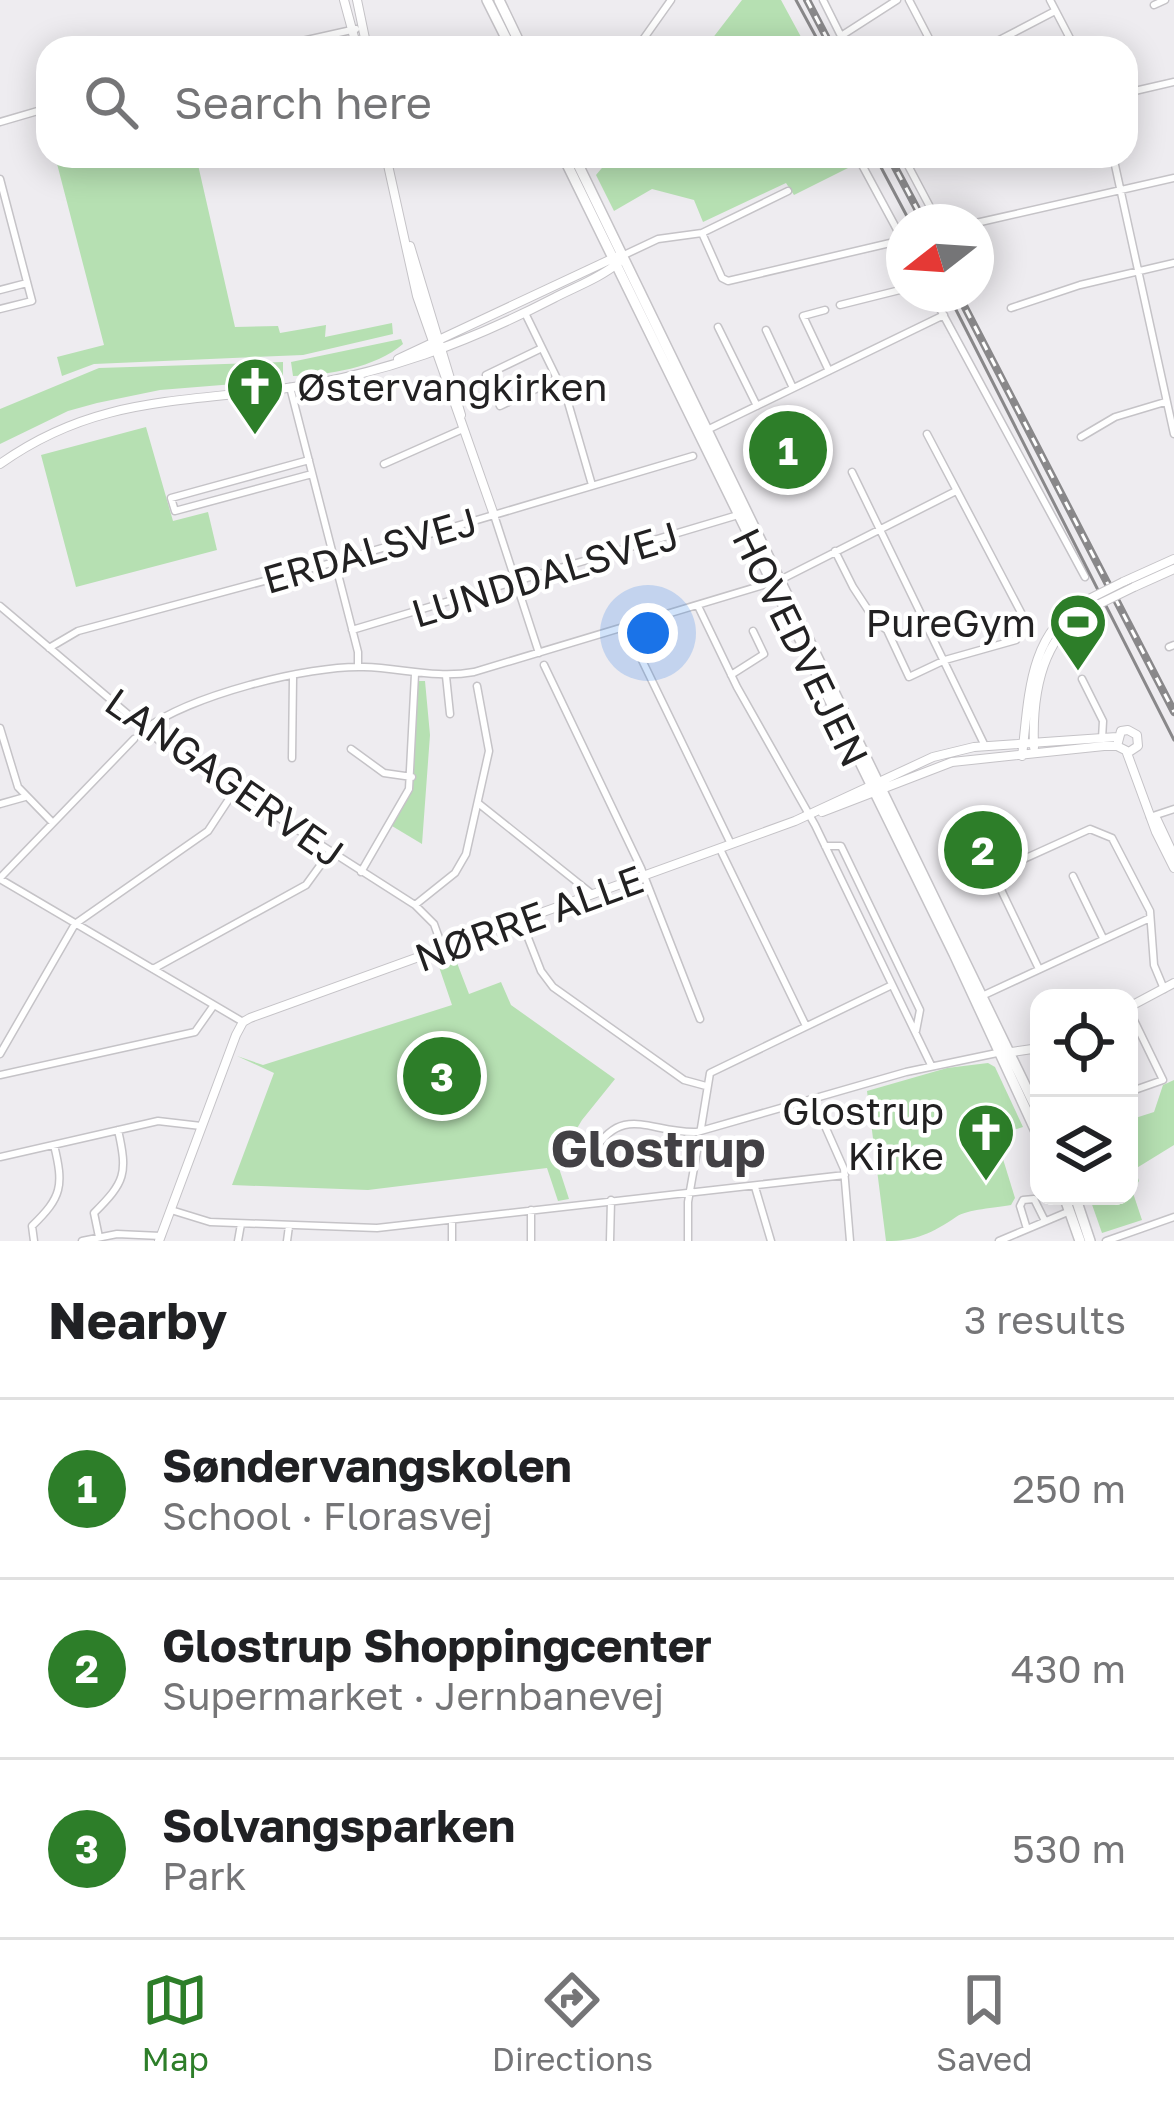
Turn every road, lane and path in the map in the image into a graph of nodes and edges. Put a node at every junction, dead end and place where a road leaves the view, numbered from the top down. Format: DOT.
graph roads {
  1 [pos="344,0"];
  2 [pos="357,0"];
  3 [pos="487,0"];
  4 [pos="499,0"];
  5 [pos="671,0"];
  6 [pos="823,0"];
  7 [pos="909,0"];
  8 [pos="1050,0"];
  9 [pos="1165,0"];
  10 [pos="894,1"];
  11 [pos="1154,4"];
  12 [pos="1055,11"];
  13 [pos="362,27"];
  14 [pos="351,30"];
  15 [pos="325,36"];
  16 [pos="353,36"];
  17 [pos="364,36"];
  18 [pos="505,36"];
  19 [pos="516,36"];
  20 [pos="646,36"];
  21 [pos="841,36"];
  22 [pos="842,36"];
  23 [pos="928,36"];
  24 [pos="1008,36"];
  25 [pos="1069,36"];
  26 [pos="1174,82"];
  27 [pos="1138,90"];
  28 [pos="36,112"];
  29 [pos="0,122"];
  30 [pos="389,168"];
  31 [pos="569,168"];
  32 [pos="579,168"];
  33 [pos="864,168"];
  34 [pos="909,168"];
  35 [pos="1115,168"];
  36 [pos="1174,178"];
  37 [pos="0,179"];
  38 [pos="788,190"];
  39 [pos="1120,190"];
  40 [pos="929,204"];
  41 [pos="886,209"];
  42 [pos="994,219"];
  43 [pos="702,233"];
  44 [pos="886,245"];
  45 [pos="617,260"];
  46 [pos="1174,263"];
  47 [pos="1138,271"];
  48 [pos="27,283"];
  49 [pos="0,290"];
  50 [pos="886,294"];
  51 [pos="840,304"];
  52 [pos="1011,308"];
  53 [pos="0,309"];
  54 [pos="826,310"];
  55 [pos="942,312"];
  56 [pos="525,313"];
  57 [pos="944,315"];
  58 [pos="718,327"];
  59 [pos="766,330"];
  60 [pos="437,346"];
  61 [pos="542,348"];
  62 [pos="829,371"];
  63 [pos="557,379"];
  64 [pos="290,388"];
  65 [pos="793,388"];
  66 [pos="1166,401"];
  67 [pos="757,406"];
  68 [pos="464,428"];
  69 [pos="707,430"];
  70 [pos="927,434"];
  71 [pos="1174,434"];
  72 [pos="1081,437"];
  73 [pos="693,456"];
  74 [pos="309,460"];
  75 [pos="0,464"];
  76 [pos="384,464"];
  77 [pos="851,472"];
  78 [pos="312,474"];
  79 [pos="592,485"];
  80 [pos="956,491"];
  81 [pos="494,514"];
  82 [pos="740,520"];
  83 [pos="880,530"];
  84 [pos="835,550"];
  85 [pos="1174,559"];
  86 [pos="335,562"];
  87 [pos="1174,569"];
  88 [pos="1085,577"];
  89 [pos="775,581"];
  90 [pos="516,582"];
  91 [pos="1132,583"];
  92 [pos="0,606"];
  93 [pos="698,606"];
  94 [pos="626,627"];
  95 [pos="352,631"];
  96 [pos="753,631"];
  97 [pos="50,648"];
  98 [pos="539,653"];
  99 [pos="945,660"];
  100 [pos="544,665"];
  101 [pos="358,667"];
  102 [pos="415,674"];
  103 [pos="731,675"];
  104 [pos="293,676"];
  105 [pos="446,676"];
  106 [pos="1082,679"];
  107 [pos="477,686"];
  108 [pos="450,714"];
  109 [pos="0,728"];
  110 [pos="144,730"];
  111 [pos="134,739"];
  112 [pos="1102,739"];
  113 [pos="985,746"];
  114 [pos="1124,746"];
  115 [pos="1031,747"];
  116 [pos="351,749"];
  117 [pos="292,758"];
  118 [pos="412,777"];
  119 [pos="876,788"];
  120 [pos="235,790"];
  121 [pos="26,796"];
  122 [pos="478,803"];
  123 [pos="0,804"];
  124 [pos="1174,809"];
  125 [pos="813,814"];
  126 [pos="1153,816"];
  127 [pos="52,822"];
  128 [pos="731,844"];
  129 [pos="825,846"];
  130 [pos="720,849"];
  131 [pos="330,852"];
  132 [pos="1174,856"];
  133 [pos="1174,868"];
  134 [pos="361,872"];
  135 [pos="1073,876"];
  136 [pos="643,877"];
  137 [pos="0,879"];
  138 [pos="593,895"];
  139 [pos="415,905"];
  140 [pos="1150,918"];
  141 [pos="521,920"];
  142 [pos="75,924"];
  143 [pos="1103,938"];
  144 [pos="443,949"];
  145 [pos="153,969"];
  146 [pos="1039,969"];
  147 [pos="1174,983"];
  148 [pos="892,985"];
  149 [pos="1164,989"];
  150 [pos="982,996"];
  151 [pos="1138,1003"];
  152 [pos="214,1005"];
  153 [pos="905,1010"];
  154 [pos="919,1014"];
  155 [pos="700,1019"];
  156 [pos="243,1022"];
  157 [pos="806,1026"];
  158 [pos="1138,1027"];
  159 [pos="917,1034"];
  160 [pos="1030,1050"];
  161 [pos="997,1053"];
  162 [pos="0,1054"];
  163 [pos="1010,1054"];
  164 [pos="931,1065"];
  165 [pos="0,1075"];
  166 [pos="706,1086"];
  167 [pos="1138,1089"];
  168 [pos="1031,1097"];
  169 [pos="813,1099"];
  170 [pos="1030,1120"];
  171 [pos="202,1126"];
  172 [pos="701,1128"];
  173 [pos="118,1130"];
  174 [pos="54,1144"];
  175 [pos="698,1145"];
  176 [pos="594,1151"];
  177 [pos="0,1157"];
  178 [pos="845,1175"];
  179 [pos="755,1185"];
  180 [pos="690,1190"];
  181 [pos="611,1200"];
  182 [pos="1074,1205"];
  183 [pos="171,1210"];
  184 [pos="531,1210"];
  185 [pos="1174,1217"];
  186 [pos="452,1220"];
  187 [pos="1045,1222"];
  188 [pos="241,1224"];
  189 [pos="289,1226"];
  190 [pos="377,1228"];
  191 [pos="340,1229"];
  192 [pos="1027,1229"];
  193 [pos="99,1237"];
  194 [pos="160,1239"];
  195 [pos="1003,1240"];
  196 [pos="34,1241"];
  197 [pos="82,1241"];
  198 [pos="238,1241"];
  199 [pos="287,1241"];
  200 [pos="340,1241"];
  201 [pos="377,1241"];
  202 [pos="452,1241"];
  203 [pos="531,1241"];
  204 [pos="610,1241"];
  205 [pos="688,1241"];
  206 [pos="771,1241"];
  207 [pos="850,1241"];
  208 [pos="1080,1241"];
  209 [pos="1090,1241"];
  210 [pos="1106,1241"];
  1 -- 14 [label="street"];
  2 -- 13 [label="street"];
  3 -- 18 [label="main road"];
  4 -- 19 [label="main road"];
  5 -- 20 [label="street"];
  6 -- 21 [label="street"];
  7 -- 23 [label="street"];
  8 -- 12 [label="street"];
  9 -- 11 [label="street"];
  10 -- 22 [label="street"];
  12 -- 24 [label="street"];
  12 -- 25 [label="street"];
  13 -- 14 [label="street"];
  13 -- 17 [label="street"];
  14 -- 15 [label="street"];
  14 -- 16 [label="street"];
  26 -- 27 [label="street"];
  28 -- 29 [label="street"];
  30 -- 60 [label="street"];
  31 -- 45 [label="main road, HOVEDVEJEN"];
  32 -- 45 [label="main road, HOVEDVEJEN"];
  33 -- 41 [label="street"];
  34 -- 40 [label="street"];
  35 -- 39 [label="street"];
  36 -- 39 [label="street"];
  37 -- 48 [label="street"];
  38 -- 43 [label="street"];
  39 -- 42 [label="street"];
  39 -- 47 [label="street"];
  43 -- 44 [label="street"];
  43 -- 45 [label="street"];
  45 -- 56 [label="street"];
  45 -- 60 [label="street"];
  45 -- 69 [label="main road, HOVEDVEJEN"];
  45 -- 82 [label="main road, HOVEDVEJEN"];
  46 -- 47 [label="street"];
  47 -- 52 [label="street"];
  47 -- 66 [label="street"];
  48 -- 49 [label="street"];
  48 -- 53 [label="street"];
  50 -- 51 [label="street"];
  54 -- 62 [label="street"];
  55 -- 57 [label="street"];
  56 -- 60 [label="street"];
  56 -- 61 [label="street"];
  57 -- 62 [label="street"];
  57 -- 88 [label="street"];
  58 -- 67 [label="street"];
  59 -- 65 [label="street"];
  60 -- 64 [label="street"];
  60 -- 68 [label="street"];
  61 -- 63 [label="street"];
  61 -- 63 [label="street"];
  62 -- 65 [label="street"];
  63 -- 79 [label="street"];
  64 -- 74 [label="street"];
  64 -- 75 [label="street"];
  65 -- 67 [label="street"];
  66 -- 71 [label="street"];
  66 -- 72 [label="street"];
  67 -- 69 [label="street"];
  68 -- 76 [label="street"];
  68 -- 81 [label="street"];
  69 -- 89 [label="main road, HOVEDVEJEN"];
  70 -- 80 [label="street"];
  73 -- 79 [label="street, ERDALSVEJ"];
  74 -- 78 [label="street"];
  74 -- 78 [label="street"];
  77 -- 83 [label="street"];
  78 -- 86 [label="street"];
  79 -- 81 [label="street, ERDALSVEJ"];
  80 -- 83 [label="street"];
  80 -- 99 [label="street"];
  81 -- 86 [label="street, ERDALSVEJ"];
  81 -- 90 [label="street"];
  82 -- 89 [label="main road, HOVEDVEJEN"];
  82 -- 90 [label="street, LUNDDALSVEJ"];
  83 -- 84 [label="street"];
  83 -- 99 [label="street"];
  84 -- 89 [label="street"];
  84 -- 99 [label="street"];
  85 -- 91 [label="street"];
  86 -- 95 [label="street"];
  86 -- 97 [label="street, ERDALSVEJ"];
  87 -- 91 [label="street"];
  89 -- 93 [label="street"];
  89 -- 119 [label="main road, HOVEDVEJEN"];
  90 -- 95 [label="street, LUNDDALSVEJ"];
  90 -- 98 [label="street"];
  91 -- 115 [label="street, bridge"];
  92 -- 97 [label="street, LANGAGERVEJ"];
  93 -- 94 [label="street"];
  93 -- 103 [label="street"];
  94 -- 98 [label="street"];
  94 -- 128 [label="street"];
  95 -- 101 [label="street"];
  96 -- 103 [label="street"];
  97 -- 110 [label="street, LANGAGERVEJ"];
  98 -- 105 [label="street"];
  99 -- 113 [label="street"];
  100 -- 136 [label="street"];
  101 -- 102 [label="street"];
  101 -- 104 [label="street"];
  102 -- 105 [label="street"];
  102 -- 118 [label="street"];
  103 -- 125 [label="street"];
  104 -- 110 [label="street"];
  104 -- 117 [label="street"];
  105 -- 108 [label="street"];
  106 -- 112 [label="street"];
  107 -- 122 [label="street"];
  109 -- 121 [label="street"];
  110 -- 120 [label="street, LANGAGERVEJ"];
  111 -- 127 [label="street"];
  112 -- 114 [label="street"];
  112 -- 115 [label="street"];
  113 -- 115 [label="street"];
  113 -- 119 [label="street"];
  114 -- 115 [label="street"];
  114 -- 126 [label="street"];
  115 -- 119 [label="street"];
  116 -- 118 [label="street"];
  118 -- 134 [label="street"];
  119 -- 125 [label="street, NØRRE ALLE"];
  119 -- 150 [label="main road, HOVEDVEJEN"];
  119 -- 161 [label="main road, HOVEDVEJEN"];
  120 -- 131 [label="street, LANGAGERVEJ"];
  120 -- 142 [label="street"];
  121 -- 123 [label="street"];
  121 -- 127 [label="street"];
  122 -- 138 [label="street"];
  122 -- 139 [label="street"];
  124 -- 126 [label="street"];
  125 -- 128 [label="street, NØRRE ALLE"];
  125 -- 129 [label="street"];
  126 -- 132 [label="street"];
  126 -- 133 [label="street"];
  127 -- 137 [label="street"];
  128 -- 130 [label="street, NØRRE ALLE"];
  129 -- 148 [label="street"];
  129 -- 154 [label="street"];
  130 -- 136 [label="street, NØRRE ALLE"];
  130 -- 157 [label="street"];
  131 -- 134 [label="street, LANGAGERVEJ"];
  131 -- 145 [label="street"];
  134 -- 139 [label="street, LANGAGERVEJ"];
  135 -- 143 [label="street"];
  136 -- 138 [label="street, NØRRE ALLE"];
  136 -- 155 [label="street"];
  137 -- 142 [label="street"];
  138 -- 141 [label="street, NØRRE ALLE"];
  139 -- 144 [label="street, LANGAGERVEJ"];
  140 -- 143 [label="street"];
  140 -- 146 [label="street"];
  140 -- 149 [label="street"];
  141 -- 144 [label="street, NØRRE ALLE"];
  141 -- 166 [label="street"];
  142 -- 145 [label="street"];
  142 -- 162 [label="street"];
  143 -- 146 [label="street"];
  144 -- 156 [label="street, NØRRE ALLE"];
  145 -- 152 [label="street"];
  146 -- 150 [label="street"];
  147 -- 149 [label="street"];
  148 -- 153 [label="street"];
  148 -- 157 [label="street"];
  149 -- 151 [label="street"];
  150 -- 163 [label="main road, HOVEDVEJEN"];
  152 -- 156 [label="street"];
  152 -- 165 [label="street"];
  153 -- 154 [label="street"];
  153 -- 159 [label="street"];
  154 -- 159 [label="street"];
  156 -- 171 [label="street"];
  157 -- 166 [label="street"];
  158 -- 167 [label="street"];
  159 -- 164 [label="street"];
  160 -- 163 [label="street"];
  161 -- 163 [label="street"];
  161 -- 164 [label="street"];
  161 -- 170 [label="main road, HOVEDVEJEN"];
  163 -- 168 [label="main road, HOVEDVEJEN"];
  164 -- 169 [label="street"];
  166 -- 172 [label="street"];
  169 -- 172 [label="street"];
  169 -- 178 [label="street"];
  171 -- 173 [label="street"];
  171 -- 183 [label="street"];
  172 -- 176 [label="street"];
  173 -- 174 [label="street"];
  173 -- 193 [label="street"];
  174 -- 177 [label="street"];
  174 -- 196 [label="street"];
  175 -- 180 [label="street"];
  178 -- 179 [label="street"];
  178 -- 207 [label="street"];
  179 -- 180 [label="street"];
  179 -- 206 [label="street"];
  180 -- 181 [label="street"];
  180 -- 205 [label="street"];
  181 -- 184 [label="street"];
  181 -- 204 [label="street"];
  182 -- 187 [label="street"];
  182 -- 208 [label="main road"];
  182 -- 209 [label="main road"];
  183 -- 188 [label="street"];
  183 -- 194 [label="street"];
  184 -- 186 [label="street"];
  184 -- 203 [label="street"];
  185 -- 210 [label="street"];
  186 -- 190 [label="street"];
  186 -- 202 [label="street"];
  187 -- 192 [label="street"];
  187 -- 192 [label="street"];
  188 -- 189 [label="street"];
  188 -- 198 [label="street"];
  189 -- 191 [label="street"];
  189 -- 199 [label="street"];
  190 -- 191 [label="street"];
  190 -- 201 [label="street"];
  191 -- 200 [label="street"];
  192 -- 195 [label="street"];
  193 -- 194 [label="street"];
  193 -- 197 [label="street"];
}
